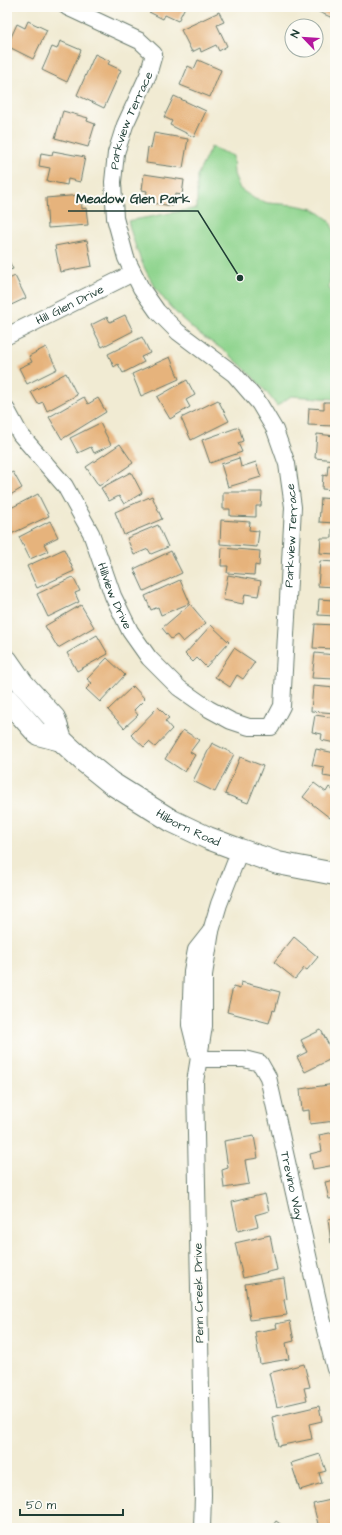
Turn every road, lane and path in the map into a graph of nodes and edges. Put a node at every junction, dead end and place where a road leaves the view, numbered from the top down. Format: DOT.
graph roads {
  1 [pos="67,7"];
  2 [pos="133,274"];
  3 [pos="7,336"];
  4 [pos="7,410"];
  5 [pos="7,661"];
  6 [pos="7,700"];
  7 [pos="271,727"];
  8 [pos="61,740"];
  9 [pos="240,850"];
  10 [pos="335,874"];
  11 [pos="211,931"];
  12 [pos="204,975"];
  13 [pos="191,1004"];
  14 [pos="199,1058"];
  15 [pos="335,1369"];
  16 [pos="202,1528"];
  1 -- 2 [label="street, Parkview Terrace"];
  2 -- 3 [label="street, Hill Glen Drive"];
  2 -- 7 [label="street, Parkview Terrace"];
  4 -- 7 [label="street, Hillview Drive"];
  5 -- 8 [label="street, Hilborn Road"];
  6 -- 8 [label="street, Hilborn Road"];
  8 -- 9 [label="street, Hilborn Road"];
  9 -- 10 [label="street, Hilborn Road"];
  9 -- 11 [label="street, Penn Creek Drive"];
  11 -- 12 [label="street, Penn Creek Drive"];
  11 -- 13 [label="street, Penn Creek Drive"];
  12 -- 13 [label="street, Penn Creek Drive"];
  12 -- 14 [label="street, Penn Creek Drive"];
  13 -- 14 [label="street, Penn Creek Drive"];
  14 -- 15 [label="street, Trevino Way"];
  14 -- 16 [label="street, Penn Creek Drive"];
}
